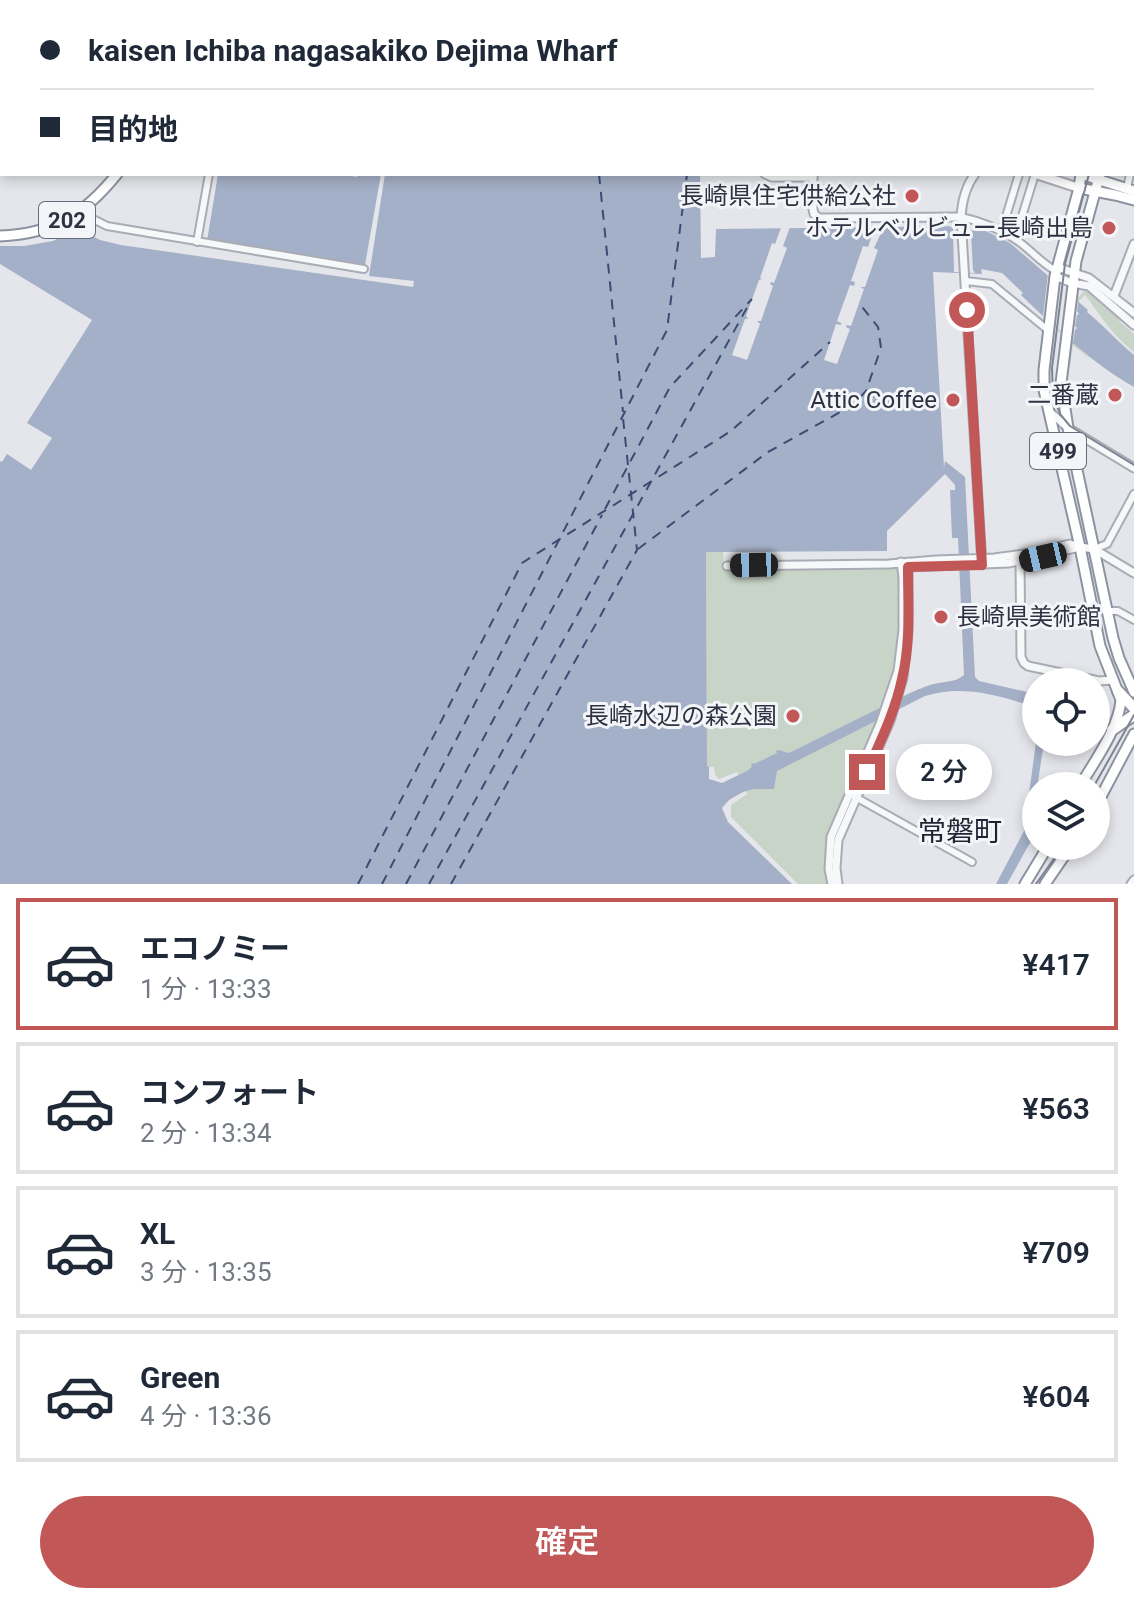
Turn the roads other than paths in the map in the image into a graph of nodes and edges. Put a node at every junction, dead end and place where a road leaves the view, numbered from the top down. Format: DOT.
graph roads {
  1 [pos="115,176"];
  2 [pos="209,176"];
  3 [pos="770,176"];
  4 [pos="792,176"];
  5 [pos="813,176"];
  6 [pos="974,176"];
  7 [pos="1018,176"];
  8 [pos="1035,176"];
  9 [pos="1042,176"];
  10 [pos="1081,176"];
  11 [pos="1100,177"];
  12 [pos="1079,188"];
  13 [pos="1131,190"];
  14 [pos="1096,191"];
  15 [pos="1134,200"];
  16 [pos="79,212"];
  17 [pos="962,222"];
  18 [pos="1001,233"];
  19 [pos="0,236"];
  20 [pos="1015,239"];
  21 [pos="197,242"];
  22 [pos="1134,244"];
  23 [pos="364,269"];
  24 [pos="1056,274"];
  25 [pos="965,278"];
  26 [pos="1073,278"];
  27 [pos="1114,296"];
  28 [pos="1134,313"];
  29 [pos="1134,325"];
  30 [pos="1049,332"];
  31 [pos="1049,411"];
  32 [pos="1068,428"];
  33 [pos="1134,468"];
  34 [pos="1134,494"];
  35 [pos="1125,511"];
  36 [pos="1134,517"];
  37 [pos="1080,547"];
  38 [pos="1094,549"];
  39 [pos="982,562"];
  40 [pos="1020,562"];
  41 [pos="904,564"];
  42 [pos="727,566"];
  43 [pos="1134,573"];
  44 [pos="1107,611"];
  45 [pos="1134,620"];
  46 [pos="1123,668"];
  47 [pos="1134,675"];
  48 [pos="1113,680"];
  49 [pos="1134,690"];
  50 [pos="1118,691"];
  51 [pos="894,696"];
  52 [pos="1134,709"];
  53 [pos="1112,730"];
  54 [pos="1134,734"];
  55 [pos="1088,772"];
  56 [pos="1110,779"];
  57 [pos="852,796"];
  58 [pos="1040,860"];
  59 [pos="1061,860"];
  60 [pos="972,862"];
  61 [pos="832,884"];
  62 [pos="838,884"];
  63 [pos="1025,884"];
  64 [pos="1045,884"];
  1 -- 16 [label="highway, 202"];
  2 -- 21 [label="street"];
  3 -- 4 [label="street"];
  5 -- 17 [label="street"];
  6 -- 17 [label="street"];
  7 -- 18 [label="street"];
  8 -- 20 [label="street"];
  9 -- 12 [label="main road"];
  10 -- 12 [label="highway"];
  11 -- 13 [label="highway"];
  11 -- 14 [label="highway"];
  12 -- 14 [label="highway"];
  12 -- 24 [label="highway, 499"];
  14 -- 15 [label="highway"];
  14 -- 26 [label="highway, 499"];
  16 -- 19 [label="highway, 202"];
  16 -- 21 [label="street"];
  17 -- 18 [label="street"];
  17 -- 25 [label="street"];
  18 -- 20 [label="street"];
  20 -- 24 [label="street"];
  21 -- 23 [label="street"];
  22 -- 27 [label="street"];
  24 -- 26 [label="street"];
  24 -- 30 [label="highway, 499"];
  25 -- 30 [label="street"];
  25 -- 39 [label="street"];
  26 -- 27 [label="street"];
  26 -- 29 [label="street"];
  26 -- 32 [label="highway, 499"];
  27 -- 28 [label="street"];
  30 -- 31 [label="highway, 499"];
  31 -- 32 [label="street"];
  31 -- 37 [label="highway, 499"];
  32 -- 33 [label="street"];
  32 -- 38 [label="highway, 499"];
  34 -- 35 [label="street"];
  35 -- 36 [label="street"];
  35 -- 38 [label="street"];
  37 -- 38 [label="street"];
  37 -- 39 [label="street"];
  37 -- 40 [label="street"];
  37 -- 48 [label="highway, 499"];
  38 -- 43 [label="street"];
  38 -- 44 [label="highway, 499"];
  39 -- 40 [label="street"];
  39 -- 41 [label="street"];
  40 -- 48 [label="street"];
  41 -- 42 [label="street"];
  41 -- 51 [label="street"];
  44 -- 45 [label="street"];
  44 -- 46 [label="highway, 499"];
  46 -- 47 [label="street"];
  46 -- 49 [label="highway, 499"];
  48 -- 50 [label="highway, 499"];
  50 -- 52 [label="highway"];
  50 -- 53 [label="highway"];
  51 -- 57 [label="street"];
  51 -- 57 [label="street"];
  52 -- 53 [label="highway"];
  53 -- 55 [label="highway"];
  54 -- 56 [label="highway"];
  57 -- 60 [label="street"];
  57 -- 61 [label="street"];
  57 -- 62 [label="street"];
  58 -- 63 [label="highway"];
  59 -- 64 [label="highway"];
}
